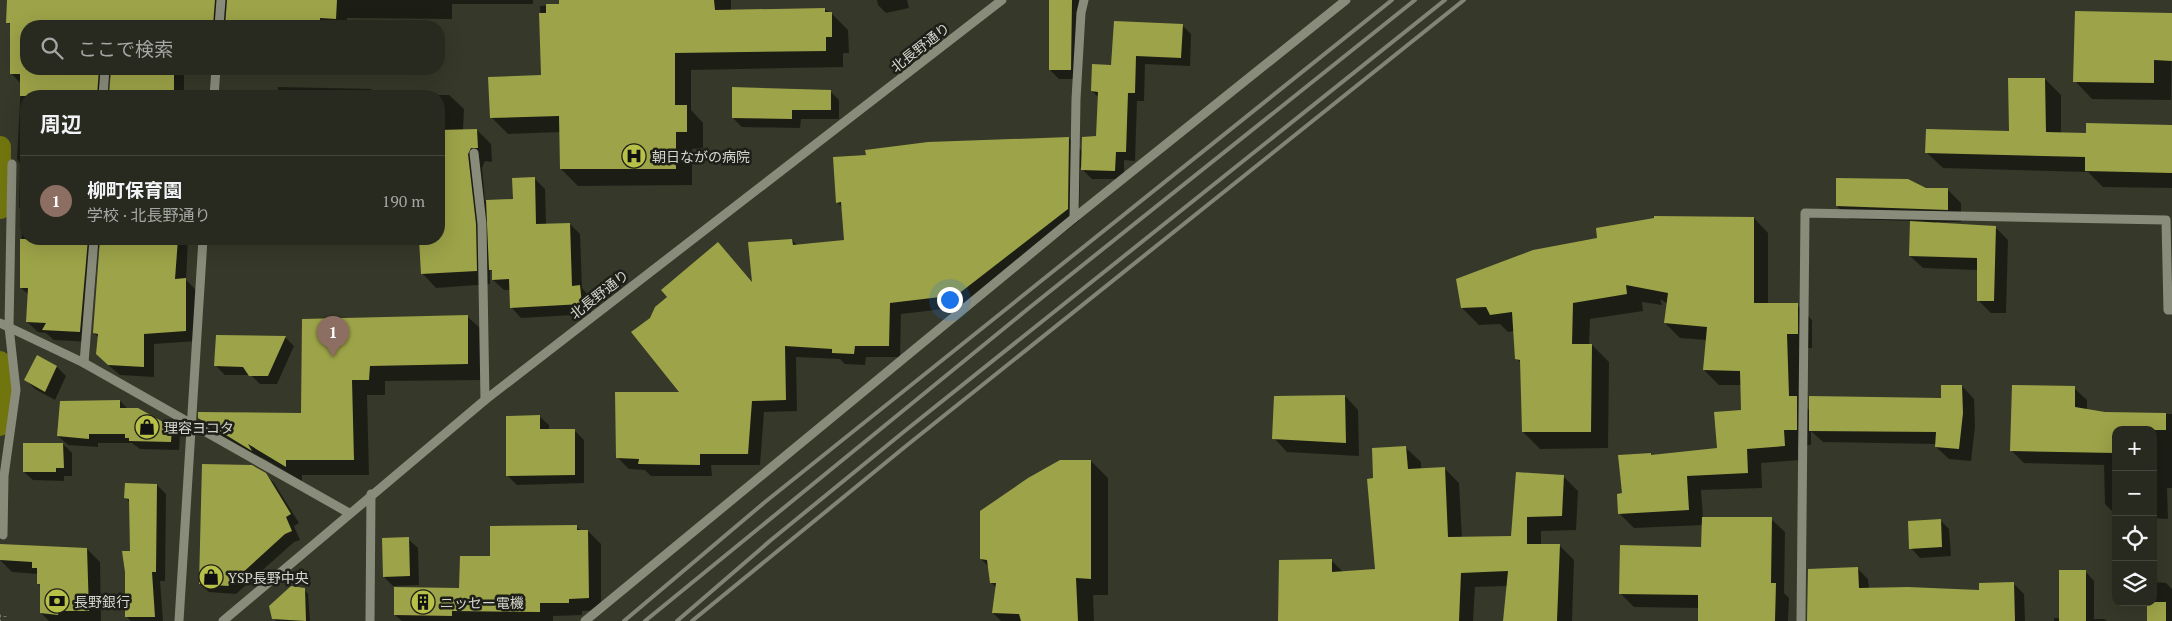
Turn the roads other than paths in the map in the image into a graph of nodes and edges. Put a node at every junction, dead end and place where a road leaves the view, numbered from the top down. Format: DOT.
graph roads {
  1 [pos="221,0"];
  2 [pos="1002,0"];
  3 [pos="1084,0"];
  4 [pos="1346,0"];
  5 [pos="219,20"];
  6 [pos="105,75"];
  7 [pos="216,75"];
  8 [pos="103,90"];
  9 [pos="214,90"];
  10 [pos="474,153"];
  11 [pos="12,164"];
  12 [pos="1074,218"];
  13 [pos="94,245"];
  14 [pos="203,245"];
  15 [pos="2172,310"];
  16 [pos="4,325"];
  17 [pos="84,363"];
  18 [pos="485,400"];
  19 [pos="191,424"];
  20 [pos="371,494"];
  21 [pos="349,512"];
  22 [pos="3,535"];
  23 [pos="179,621"];
  24 [pos="223,621"];
  25 [pos="370,621"];
  26 [pos="586,621"];
  27 [pos="1801,621"];
  1 -- 5 [label="street"];
  2 -- 18 [label="street, 北長野通り"];
  3 -- 12 [label="street"];
  4 -- 12 [label="street"];
  6 -- 8 [label="street"];
  7 -- 9 [label="street"];
  10 -- 18 [label="street"];
  11 -- 16 [label="street"];
  12 -- 26 [label="street"];
  13 -- 17 [label="street"];
  14 -- 19 [label="street"];
  15 -- 27 [label="street"];
  16 -- 17 [label="street"];
  16 -- 22 [label="street"];
  17 -- 19 [label="street"];
  18 -- 20 [label="street, 北長野通り"];
  19 -- 21 [label="street"];
  19 -- 23 [label="street"];
  20 -- 21 [label="street, 北長野通り"];
  20 -- 25 [label="street"];
  21 -- 24 [label="street, 北長野通り"];
}
